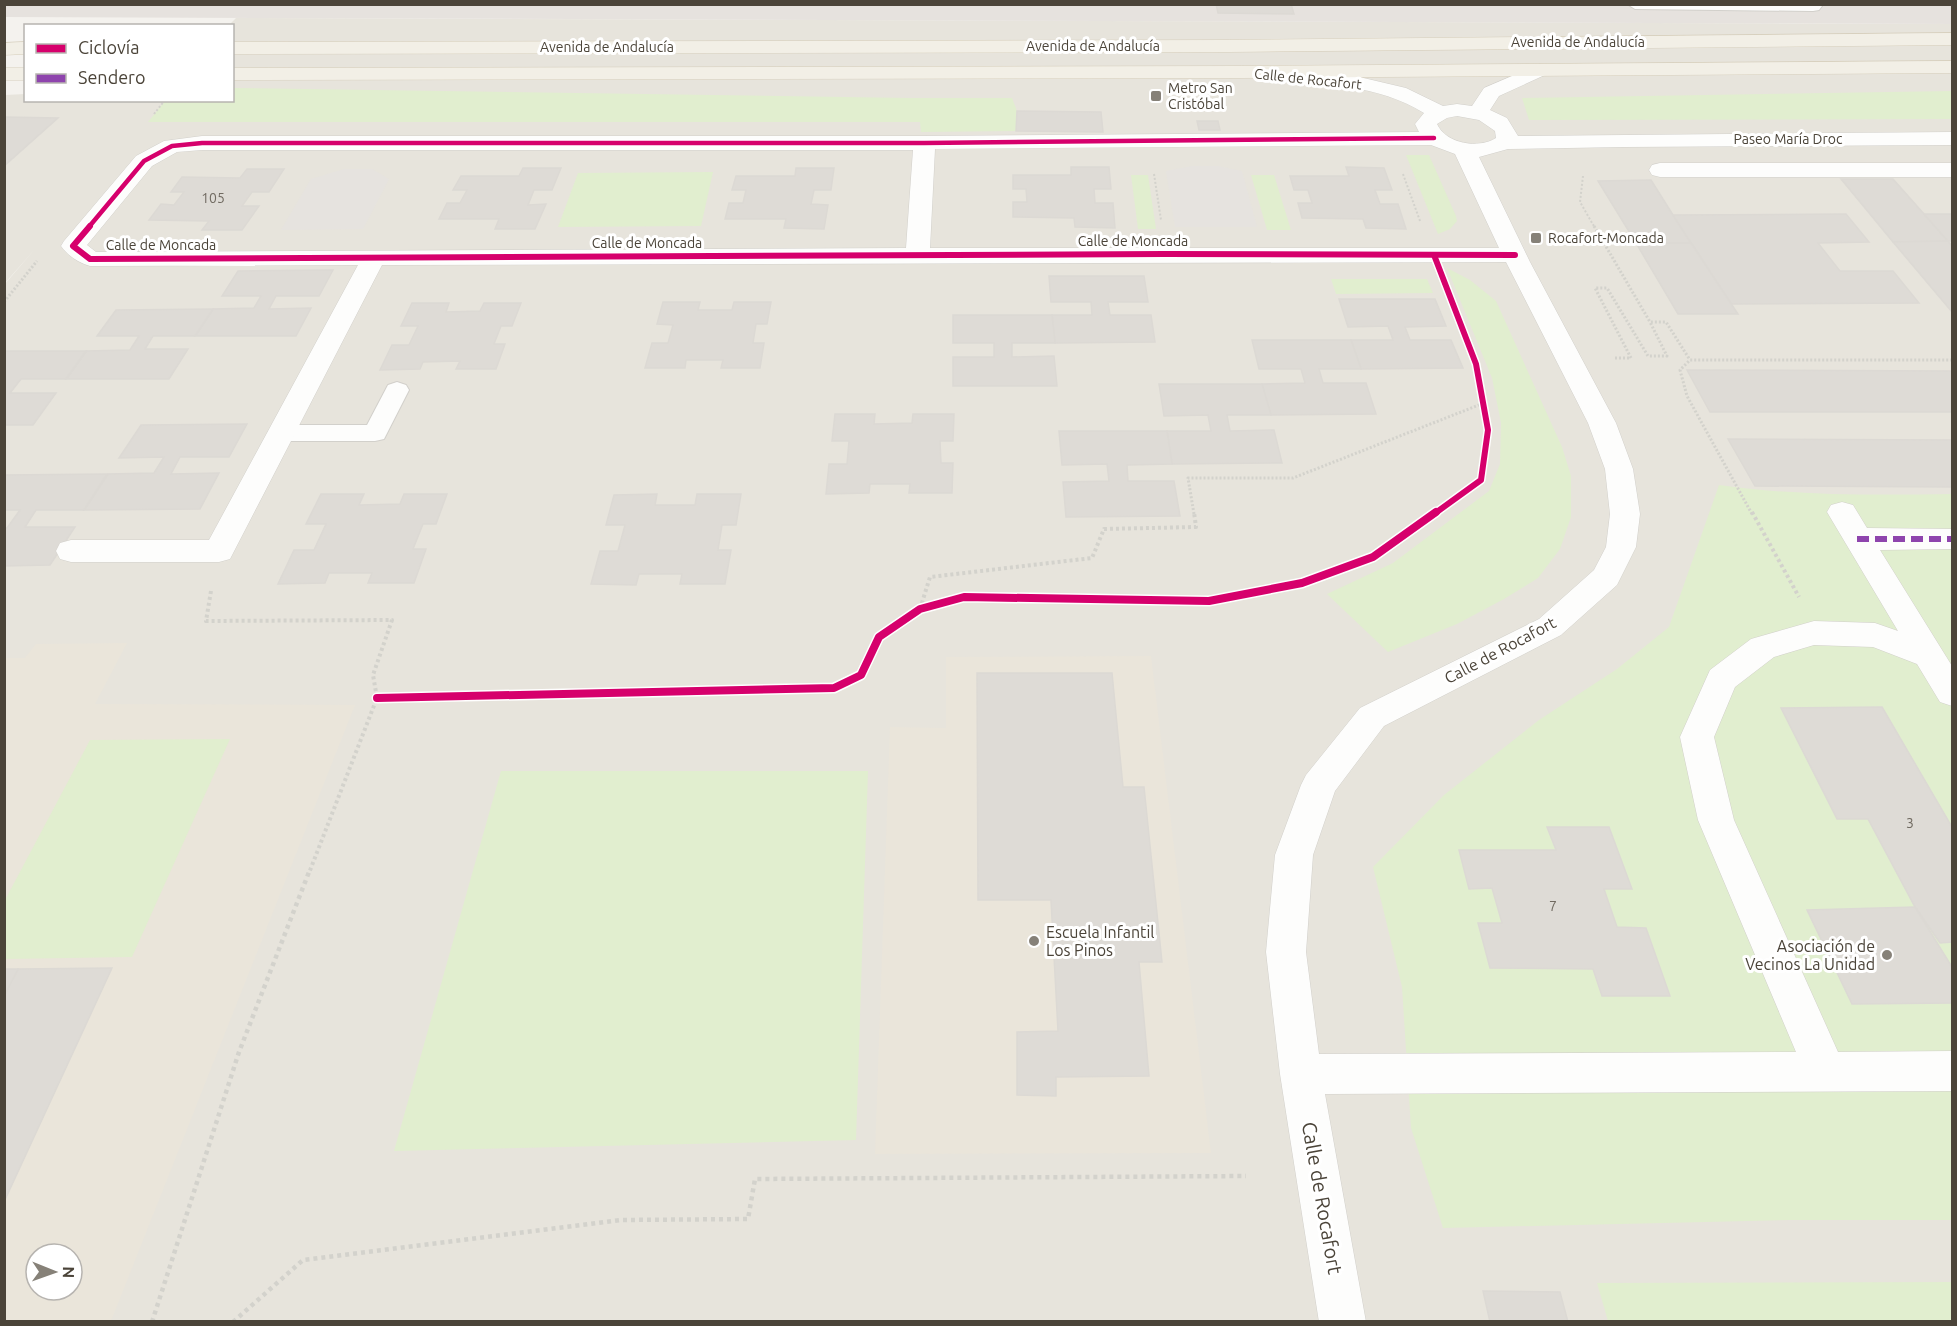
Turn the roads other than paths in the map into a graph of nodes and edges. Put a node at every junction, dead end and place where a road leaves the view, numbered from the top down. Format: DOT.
graph roads {
  1 [pos="1635,4"];
  2 [pos="1813,6"];
  3 [pos="1953,39"];
  4 [pos="24,48"];
  5 [pos="234,48"];
  6 [pos="4,49"];
  7 [pos="1953,67"];
  8 [pos="1540,70"];
  9 [pos="1241,72"];
  10 [pos="4,74"];
  11 [pos="24,74"];
  12 [pos="234,74"];
  13 [pos="1478,112"];
  14 [pos="1439,113"];
  15 [pos="1504,134"];
  16 [pos="1953,139"];
  17 [pos="924,143"];
  18 [pos="1449,144"];
  19 [pos="1660,170"];
  20 [pos="1953,170"];
  21 [pos="1515,255"];
  22 [pos="918,256"];
  23 [pos="374,257"];
  24 [pos="397,390"];
  25 [pos="281,433"];
  26 [pos="1842,512"];
  27 [pos="1953,538"];
  28 [pos="1857,539"];
  29 [pos="71,551"];
  30 [pos="1929,655"];
  31 [pos="1953,693"];
  32 [pos="1953,1071"];
  33 [pos="1826,1073"];
  34 [pos="1301,1074"];
  35 [pos="1343,1322"];
  1 -- 2 [label="lane"];
  3 -- 5 [label="main road, Avenida de Andalucía"];
  4 -- 6 [label="main road"];
  7 -- 8 [label="main road, Avenida de Andalucía"];
  8 -- 9 [label="main road, Avenida de Andalucía"];
  8 -- 13 [label="street"];
  9 -- 12 [label="main road, Avenida de Andalucía"];
  9 -- 14 [label="street, Calle de Rocafort"];
  10 -- 11 [label="main road"];
  13 -- 14 [label="street"];
  13 -- 15 [label="street"];
  14 -- 18 [label="street"];
  15 -- 16 [label="street, Paseo María Droc"];
  15 -- 18 [label="street, Paseo María Droc"];
  17 -- 18 [label="street, Calle de Moncada"];
  17 -- 22 [label="street"];
  17 -- 23 [label="street, Calle de Moncada"];
  18 -- 21 [label="street, Calle de Rocafort"];
  19 -- 20 [label="street, Paseo María Droc"];
  21 -- 22 [label="street, Calle de Moncada"];
  21 -- 34 [label="street, Calle de Rocafort"];
  22 -- 23 [label="street, Calle de Moncada"];
  23 -- 25 [label="street"];
  24 -- 25 [label="lane"];
  25 -- 29 [label="street"];
  26 -- 28 [label="street"];
  27 -- 28 [label="street"];
  28 -- 30 [label="street"];
  30 -- 31 [label="street"];
  30 -- 33 [label="street"];
  32 -- 33 [label="street"];
  33 -- 34 [label="street"];
  34 -- 35 [label="street, Calle de Rocafort"];
}
